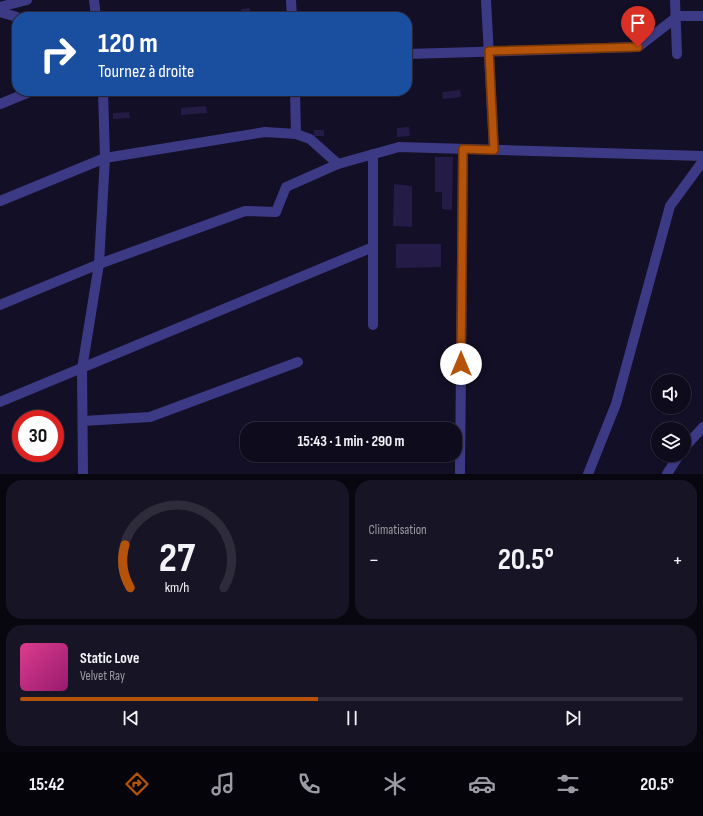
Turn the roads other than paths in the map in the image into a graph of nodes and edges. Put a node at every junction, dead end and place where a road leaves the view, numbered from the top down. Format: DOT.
graph roads {
  1 [pos="27,0"];
  2 [pos="94,0"];
  3 [pos="291,0"];
  4 [pos="486,0"];
  5 [pos="675,0"];
  6 [pos="0,7"];
  7 [pos="0,12"];
  8 [pos="95,12"];
  9 [pos="292,12"];
  10 [pos="12,16"];
  11 [pos="703,16"];
  12 [pos="676,18"];
  13 [pos="489,51"];
  14 [pos="412,54"];
  15 [pos="677,54"];
  16 [pos="20,96"];
  17 [pos="103,96"];
  18 [pos="295,96"];
  19 [pos="0,104"];
  20 [pos="296,134"];
  21 [pos="463,149"];
  22 [pos="494,150"];
  23 [pos="373,154"];
  24 [pos="703,156"];
  25 [pos="105,158"];
  26 [pos="703,160"];
  27 [pos="338,164"];
  28 [pos="0,201"];
  29 [pos="373,246"];
  30 [pos="99,264"];
  31 [pos="0,305"];
  32 [pos="373,325"];
  33 [pos="298,362"];
  34 [pos="82,369"];
  35 [pos="0,402"];
  36 [pos="83,421"];
  37 [pos="703,427"];
  38 [pos="691,440"];
  39 [pos="675,462"];
  40 [pos="460,472"];
  41 [pos="83,474"];
  42 [pos="588,474"];
  43 [pos="667,474"];
  1 -- 6 [label="street"];
  2 -- 8 [label="street"];
  3 -- 9 [label="street"];
  4 -- 13 [label="street"];
  5 -- 12 [label="street"];
  7 -- 10 [label="street"];
  11 -- 12 [label="street"];
  12 -- 13 [label="street"];
  12 -- 15 [label="street"];
  13 -- 14 [label="street"];
  13 -- 22 [label="street"];
  16 -- 19 [label="street"];
  17 -- 25 [label="street"];
  18 -- 20 [label="street"];
  20 -- 25 [label="street"];
  20 -- 27 [label="street"];
  21 -- 22 [label="street"];
  21 -- 23 [label="street"];
  21 -- 40 [label="street"];
  22 -- 24 [label="street"];
  23 -- 27 [label="street"];
  23 -- 29 [label="street"];
  25 -- 28 [label="street"];
  25 -- 30 [label="street"];
  26 -- 42 [label="street"];
  27 -- 30 [label="street"];
  29 -- 32 [label="street"];
  29 -- 34 [label="street"];
  30 -- 31 [label="street"];
  30 -- 34 [label="street"];
  33 -- 36 [label="street"];
  34 -- 35 [label="street"];
  34 -- 36 [label="street"];
  36 -- 41 [label="street"];
  37 -- 38 [label="street"];
  39 -- 43 [label="street"];
}
